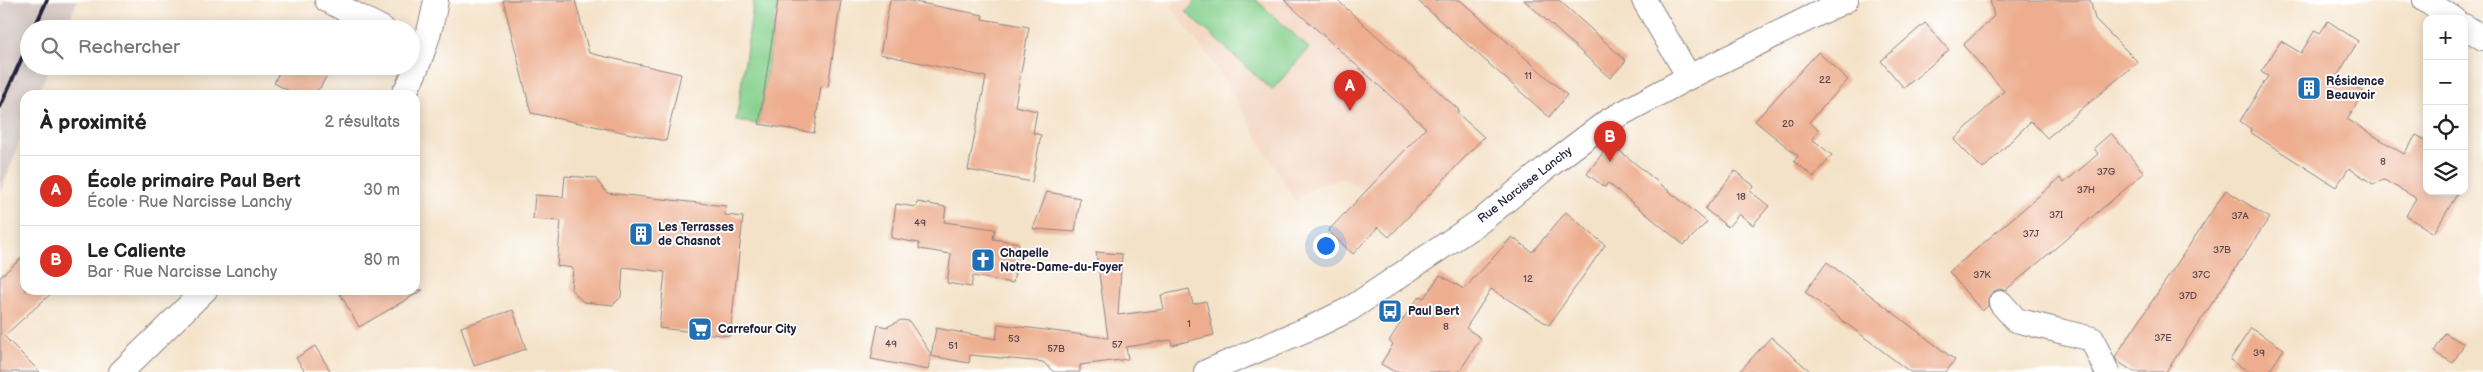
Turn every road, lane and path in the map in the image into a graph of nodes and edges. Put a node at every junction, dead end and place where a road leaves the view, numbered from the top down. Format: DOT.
graph roads {
  1 [pos="327,0"];
  2 [pos="436,0"];
  3 [pos="1644,0"];
  4 [pos="1846,0"];
  5 [pos="2425,0"];
  6 [pos="2448,15"];
  7 [pos="366,20"];
  8 [pos="2468,29"];
  9 [pos="2483,38"];
  10 [pos="420,40"];
  11 [pos="412,75"];
  12 [pos="1689,77"];
  13 [pos="406,90"];
  14 [pos="200,295"];
  15 [pos="2001,304"];
  16 [pos="121,372"];
  17 [pos="1206,372"];
  18 [pos="2107,372"];
  1 -- 7 [label="street"];
  2 -- 10 [label="street"];
  3 -- 12 [label="street"];
  4 -- 12 [label="street, Rue Narcisse Lanchy"];
  5 -- 6 [label="street"];
  8 -- 9 [label="street"];
  11 -- 13 [label="street"];
  12 -- 17 [label="street, Rue Narcisse Lanchy"];
  14 -- 16 [label="street"];
  15 -- 18 [label="street"];
}
